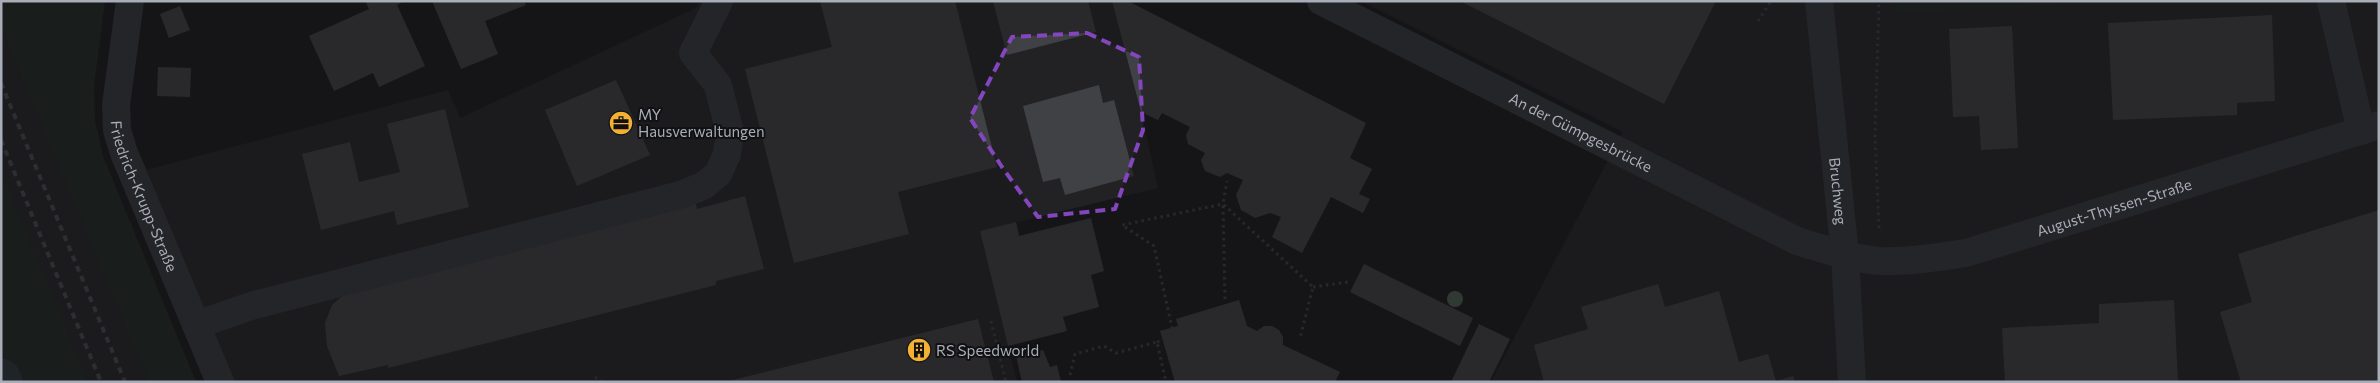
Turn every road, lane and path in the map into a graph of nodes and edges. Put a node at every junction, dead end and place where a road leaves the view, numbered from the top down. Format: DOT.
graph roads {
  1 [pos="130,1"];
  2 [pos="719,1"];
  3 [pos="1321,1"];
  4 [pos="1771,1"];
  5 [pos="1819,1"];
  6 [pos="1879,1"];
  7 [pos="2331,1"];
  8 [pos="1758,21"];
  9 [pos="2370,128"];
  10 [pos="1226,181"];
  11 [pos="1223,204"];
  12 [pos="1845,255"];
  13 [pos="1880,261"];
  14 [pos="1348,282"];
  15 [pos="1313,287"];
  16 [pos="1226,298"];
  17 [pos="991,321"];
  18 [pos="196,325"];
  19 [pos="1300,338"];
  20 [pos="1157,342"];
  21 [pos="1070,375"];
  22 [pos="595,378"];
  23 [pos="220,382"];
  24 [pos="602,382"];
  25 [pos="1006,382"];
  26 [pos="1166,382"];
  27 [pos="1852,382"];
  1 -- 18 [label="street, Friedrich-Krupp-Straße"];
  2 -- 18 [label="street"];
  3 -- 12 [label="street, An der Gümpgesbrücke"];
  4 -- 8 [label="path"];
  5 -- 12 [label="street, Bruchweg"];
  6 -- 13 [label="path"];
  7 -- 9 [label="street"];
  9 -- 13 [label="street, August-Thyssen-Straße"];
  10 -- 11 [label="path"];
  11 -- 15 [label="path"];
  11 -- 16 [label="path"];
  11 -- 20 [label="path"];
  12 -- 13 [label="street, August-Thyssen-Straße"];
  12 -- 27 [label="street, Bruchweg"];
  14 -- 15 [label="path"];
  15 -- 19 [label="path"];
  17 -- 25 [label="path"];
  18 -- 23 [label="street, Friedrich-Krupp-Straße"];
  20 -- 21 [label="path"];
  20 -- 26 [label="path"];
  22 -- 24 [label="path"];
}
